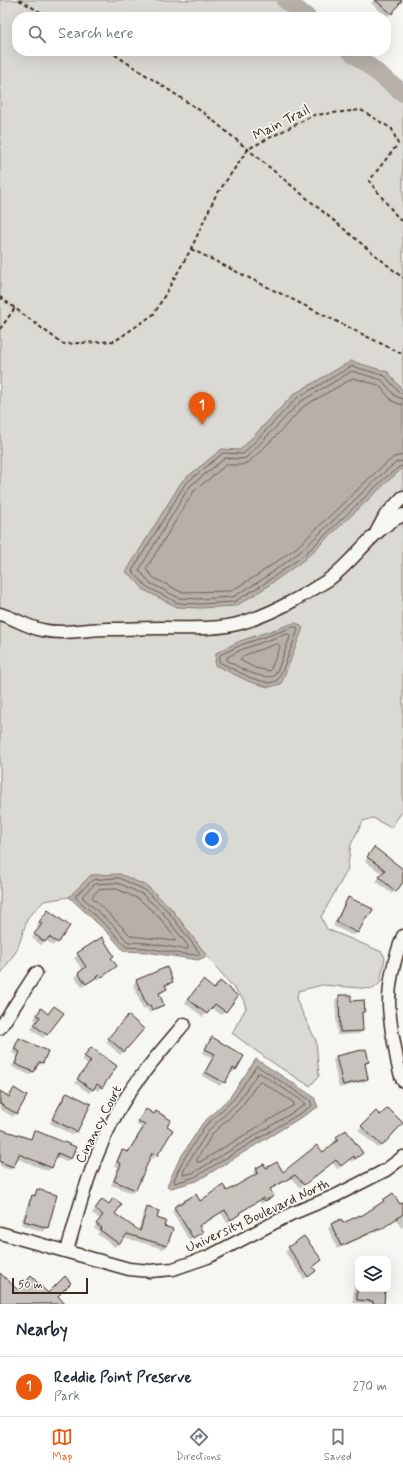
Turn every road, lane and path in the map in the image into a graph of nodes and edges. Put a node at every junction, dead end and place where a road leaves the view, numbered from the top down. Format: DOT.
graph roads {
  1 [pos="19,0"];
  2 [pos="40,12"];
  3 [pos="117,56"];
  4 [pos="248,149"];
  5 [pos="403,224"];
  6 [pos="191,249"];
  7 [pos="403,278"];
  8 [pos="0,297"];
  9 [pos="16,308"];
  10 [pos="0,329"];
  11 [pos="403,348"];
  12 [pos="403,497"];
  13 [pos="403,515"];
  14 [pos="376,532"];
  15 [pos="0,614"];
  16 [pos="403,936"];
  17 [pos="36,973"];
  18 [pos="184,1024"];
  19 [pos="0,1028"];
  20 [pos="403,1081"];
  21 [pos="403,1156"];
  22 [pos="0,1233"];
  23 [pos="66,1251"];
  1 -- 2 [label="path"];
  3 -- 4 [label="path, Main Trail"];
  4 -- 5 [label="path, Main Trail"];
  4 -- 6 [label="path, Main Trail"];
  4 -- 7 [label="path, Main Trail"];
  6 -- 9 [label="path, Main Trail"];
  6 -- 11 [label="path"];
  8 -- 9 [label="path, Main Trail"];
  9 -- 10 [label="path"];
  12 -- 14 [label="street"];
  13 -- 14 [label="street"];
  14 -- 15 [label="street"];
  16 -- 20 [label="street"];
  17 -- 19 [label="street"];
  18 -- 23 [label="street, Cinancy Court"];
  21 -- 23 [label="street, University Boulevard North"];
  22 -- 23 [label="street, University Boulevard North"];
}
